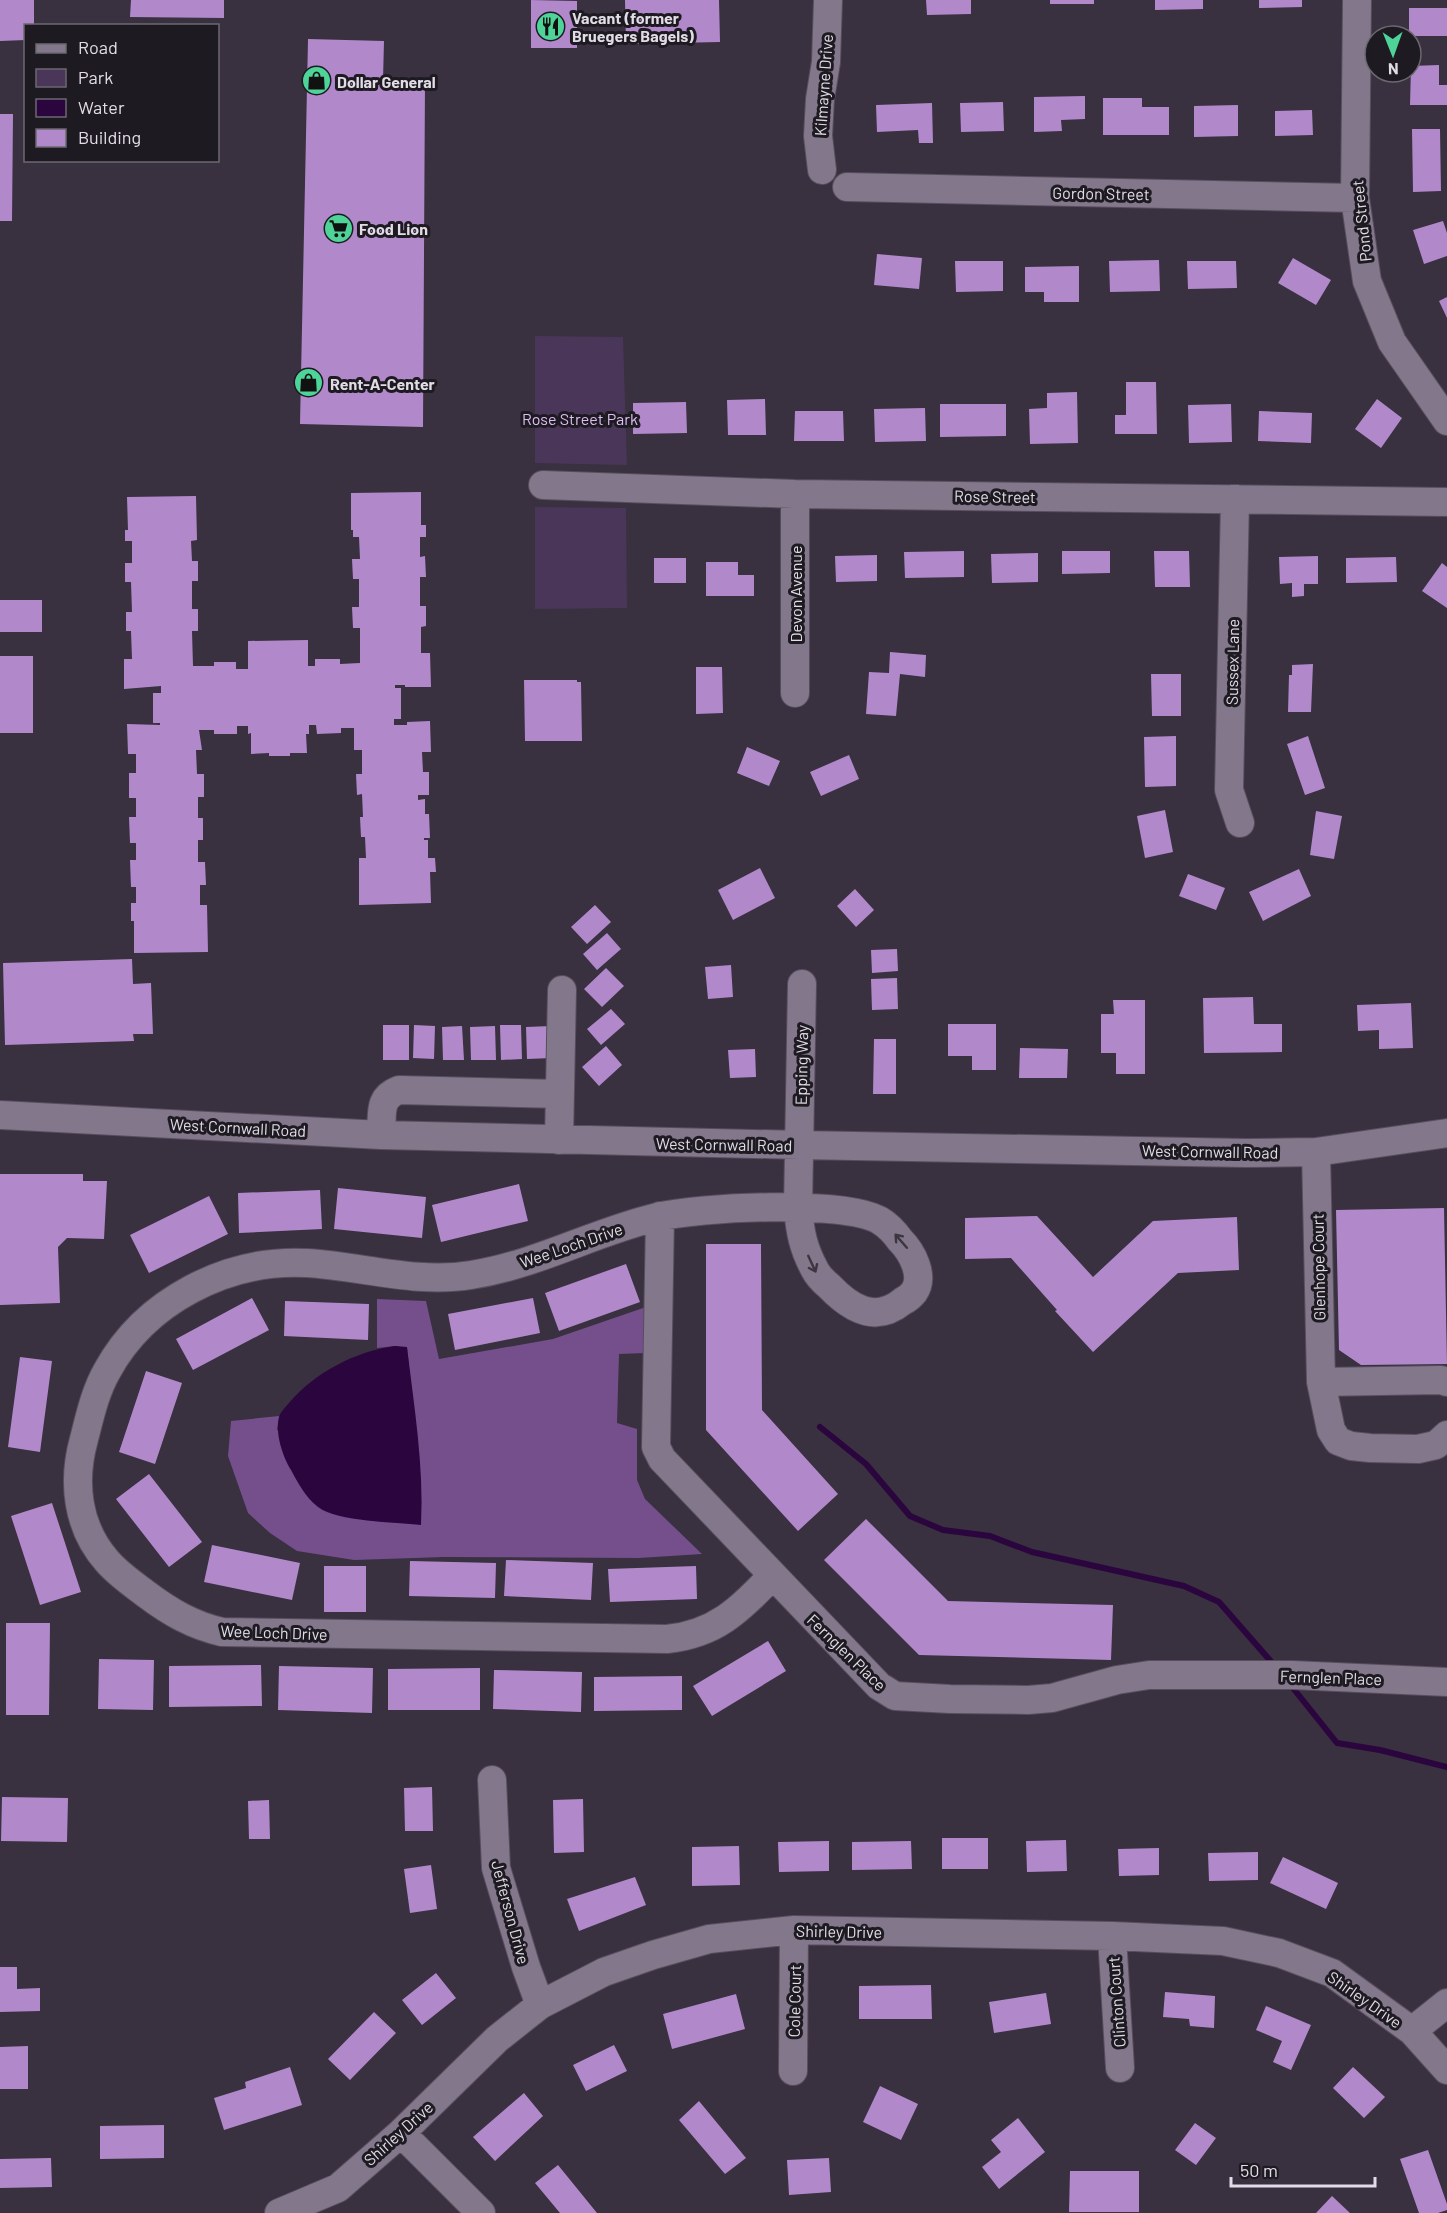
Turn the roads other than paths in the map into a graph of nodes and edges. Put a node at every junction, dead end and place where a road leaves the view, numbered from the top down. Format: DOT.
graph roads {
  1 [pos="828,0"];
  2 [pos="1357,0"];
  3 [pos="822,170"];
  4 [pos="847,187"];
  5 [pos="1355,198"];
  6 [pos="1447,421"];
  7 [pos="543,485"];
  8 [pos="795,494"];
  9 [pos="1235,499"];
  10 [pos="1447,502"];
  11 [pos="795,693"];
  12 [pos="1240,823"];
  13 [pos="802,984"];
  14 [pos="562,990"];
  15 [pos="560,1094"];
  16 [pos="0,1114"];
  17 [pos="1447,1133"];
  18 [pos="381,1135"];
  19 [pos="559,1140"];
  20 [pos="800,1145"];
  21 [pos="1316,1152"];
  22 [pos="798,1208"];
  23 [pos="660,1216"];
  24 [pos="1321,1382"];
  25 [pos="1447,1382"];
  26 [pos="1447,1435"];
  27 [pos="772,1576"];
  28 [pos="1447,1682"];
  29 [pos="492,1780"];
  30 [pos="794,1930"];
  31 [pos="1112,1936"];
  32 [pos="1447,2003"];
  33 [pos="540,2005"];
  34 [pos="1412,2031"];
  35 [pos="1120,2068"];
  36 [pos="1447,2070"];
  37 [pos="793,2072"];
  38 [pos="401,2133"];
  39 [pos="279,2213"];
  40 [pos="481,2213"];
  1 -- 3 [label="street, Kilmayne Drive"];
  2 -- 5 [label="street, Pond Street"];
  4 -- 5 [label="street, Gordon Street"];
  5 -- 6 [label="street, Pond Street"];
  7 -- 8 [label="street, Rose Street"];
  8 -- 9 [label="street, Rose Street"];
  8 -- 11 [label="street, Devon Avenue"];
  9 -- 10 [label="street, Rose Street"];
  9 -- 12 [label="street, Sussex Lane"];
  13 -- 20 [label="street, Epping Way"];
  14 -- 15 [label="street"];
  15 -- 18 [label="street"];
  15 -- 19 [label="street"];
  16 -- 18 [label="street, West Cornwall Road"];
  17 -- 21 [label="street, West Cornwall Road"];
  18 -- 19 [label="street, West Cornwall Road"];
  19 -- 20 [label="street, West Cornwall Road"];
  20 -- 21 [label="street, West Cornwall Road"];
  20 -- 22 [label="street, Epping Way"];
  21 -- 24 [label="street, Glenhope Court"];
  22 -- 23 [label="street, Wee Loch Drive"];
  23 -- 27 [label="street, Fernglen Place"];
  23 -- 27 [label="street, Wee Loch Drive"];
  24 -- 25 [label="street"];
  24 -- 26 [label="street, Glenhope Court"];
  27 -- 28 [label="street, Fernglen Place"];
  29 -- 33 [label="street, Jefferson Drive"];
  30 -- 31 [label="street, Shirley Drive"];
  30 -- 33 [label="street, Shirley Drive"];
  30 -- 37 [label="street, Cole Court"];
  31 -- 34 [label="street, Shirley Drive"];
  31 -- 35 [label="street, Clinton Court"];
  32 -- 34 [label="street"];
  33 -- 38 [label="street, Shirley Drive"];
  34 -- 36 [label="street, Shirley Drive"];
  38 -- 39 [label="street, Shirley Drive"];
  38 -- 40 [label="street"];
}
